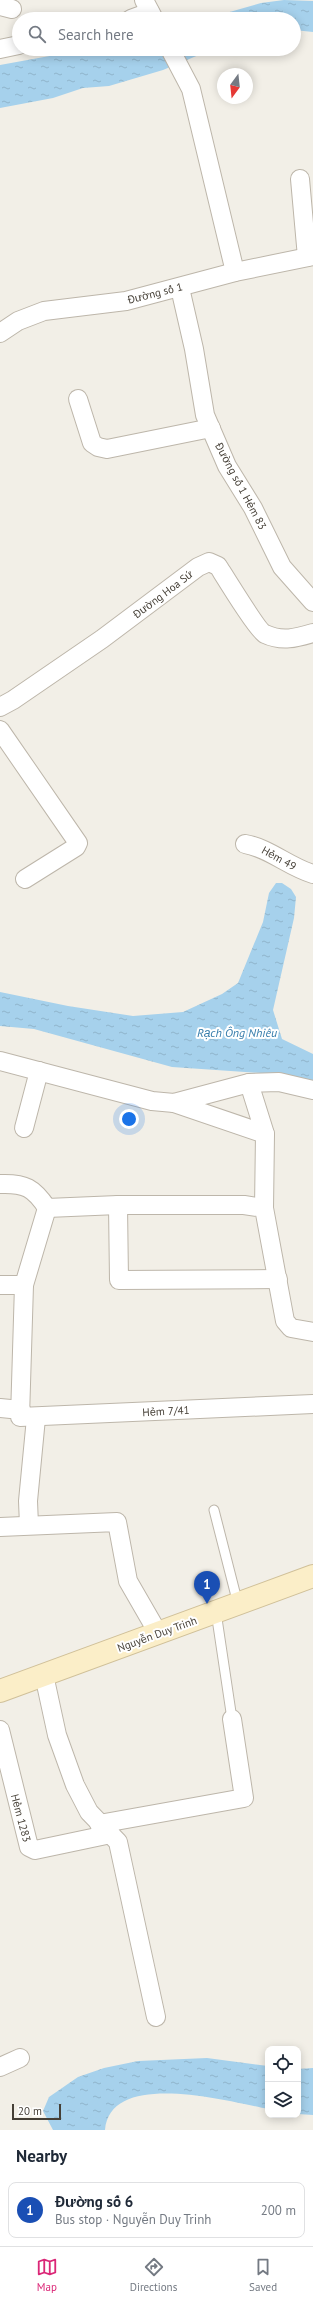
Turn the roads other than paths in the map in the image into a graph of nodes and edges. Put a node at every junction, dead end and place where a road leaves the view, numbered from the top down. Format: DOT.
graph roads {
  1 [pos="12,46"];
  2 [pos="0,48"];
  3 [pos="174,56"];
  4 [pos="300,179"];
  5 [pos="310,257"];
  6 [pos="235,272"];
  7 [pos="180,288"];
  8 [pos="0,333"];
  9 [pos="78,399"];
  10 [pos="211,428"];
  11 [pos="313,602"];
  12 [pos="313,633"];
  13 [pos="0,707"];
  14 [pos="0,730"];
  15 [pos="245,844"];
  16 [pos="313,874"];
  17 [pos="25,879"];
  18 [pos="0,1061"];
  19 [pos="39,1071"];
  20 [pos="249,1083"];
  21 [pos="313,1090"];
  22 [pos="174,1103"];
  23 [pos="24,1128"];
  24 [pos="265,1134"];
  25 [pos="0,1184"];
  26 [pos="118,1205"];
  27 [pos="47,1208"];
  28 [pos="264,1208"];
  29 [pos="278,1279"];
  30 [pos="0,1285"];
  31 [pos="24,1285"];
  32 [pos="313,1332"];
  33 [pos="313,1404"];
  34 [pos="0,1408"];
  35 [pos="25,1415"];
  36 [pos="214,1510"];
  37 [pos="29,1525"];
  38 [pos="0,1526"];
  39 [pos="313,1576"];
  40 [pos="238,1604"];
  41 [pos="216,1612"];
  42 [pos="158,1633"];
  43 [pos="44,1675"];
  44 [pos="0,1691"];
  45 [pos="232,1719"];
  46 [pos="0,1730"];
  47 [pos="105,1829"];
  48 [pos="156,2017"];
  49 [pos="20,2058"];
  50 [pos="0,2067"];
  1 -- 2 [label="street"];
  3 -- 6 [label="street"];
  4 -- 5 [label="street"];
  5 -- 6 [label="street, Đường số 1"];
  6 -- 7 [label="street, Đường số 1"];
  7 -- 8 [label="street, Đường số 1"];
  7 -- 10 [label="street, Đường số 1 Hẻm 83"];
  9 -- 10 [label="street"];
  10 -- 11 [label="street, Đường số 1 Hẻm 83"];
  12 -- 13 [label="street, Đường Hoa Sứ"];
  14 -- 17 [label="street"];
  15 -- 16 [label="street, Hẻm 49"];
  18 -- 19 [label="street"];
  19 -- 22 [label="street"];
  19 -- 23 [label="street"];
  20 -- 21 [label="street"];
  20 -- 22 [label="street"];
  20 -- 24 [label="street"];
  22 -- 24 [label="street"];
  24 -- 28 [label="street"];
  25 -- 27 [label="street"];
  26 -- 27 [label="street"];
  26 -- 28 [label="street"];
  26 -- 29 [label="street"];
  27 -- 31 [label="street"];
  28 -- 29 [label="street"];
  29 -- 32 [label="street"];
  30 -- 31 [label="street"];
  31 -- 35 [label="street"];
  33 -- 35 [label="street, Hẻm 7/41"];
  34 -- 35 [label="street, Hẻm 7/41"];
  35 -- 37 [label="street"];
  36 -- 40 [label="lane"];
  37 -- 38 [label="street"];
  37 -- 42 [label="street"];
  39 -- 40 [label="main road, Nguyễn Duy Trinh"];
  40 -- 41 [label="main road, Nguyễn Duy Trinh"];
  41 -- 42 [label="main road, Nguyễn Duy Trinh"];
  41 -- 45 [label="lane"];
  42 -- 43 [label="main road, Nguyễn Duy Trinh"];
  43 -- 44 [label="main road, Nguyễn Duy Trinh"];
  43 -- 47 [label="street"];
  45 -- 47 [label="street"];
  46 -- 47 [label="street, Hẻm 1283"];
  47 -- 48 [label="street"];
  49 -- 50 [label="street"];
}
